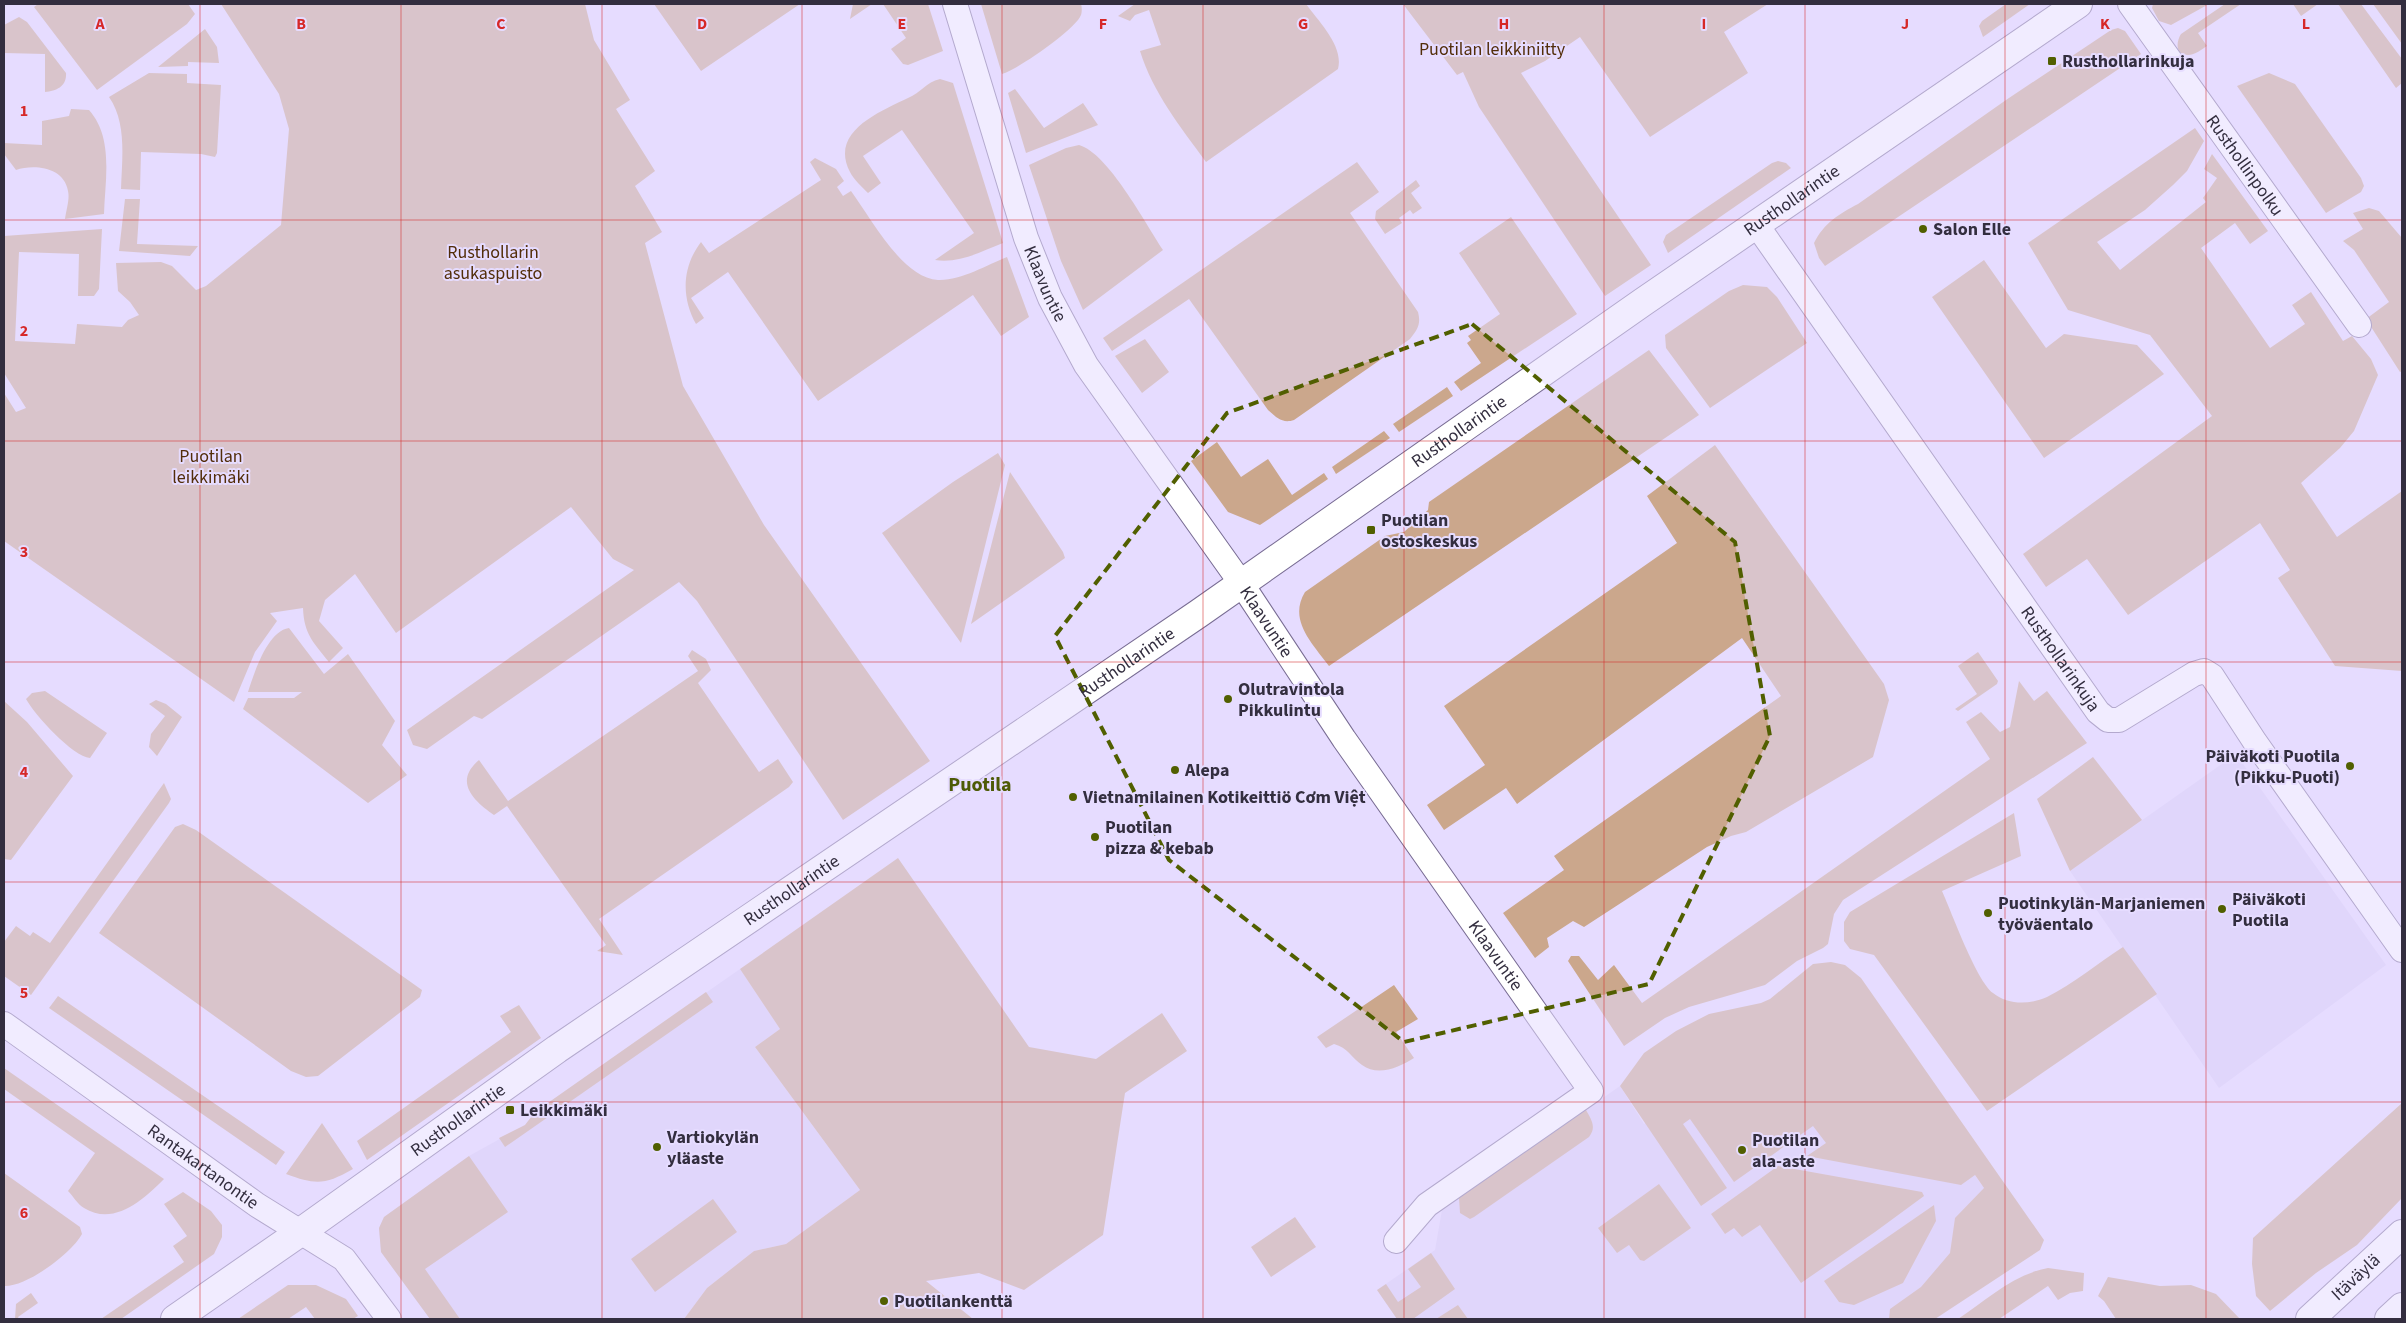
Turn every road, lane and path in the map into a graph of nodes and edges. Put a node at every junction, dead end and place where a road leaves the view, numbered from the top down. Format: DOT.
graph roads {
  1 [pos="955,4"];
  2 [pos="2078,4"];
  3 [pos="2130,4"];
  4 [pos="1756,224"];
  5 [pos="2359,325"];
  6 [pos="1241,583"];
  7 [pos="2402,950"];
  8 [pos="4,1024"];
  9 [pos="302,1232"];
  10 [pos="2402,1234"];
  11 [pos="1396,1241"];
  12 [pos="2402,1307"];
  13 [pos="175,1319"];
  14 [pos="390,1319"];
  15 [pos="2310,1319"];
  16 [pos="2389,1319"];
  1 -- 6 [label="street, Klaavuntie"];
  2 -- 4 [label="main road, Rusthollarintie"];
  3 -- 5 [label="street, Rusthollinpolku"];
  4 -- 6 [label="main road, Rusthollarintie"];
  4 -- 7 [label="street, Rusthollarinkuja"];
  6 -- 9 [label="main road, Rusthollarintie"];
  6 -- 11 [label="street, Klaavuntie"];
  8 -- 9 [label="street, Rantakartanontie"];
  9 -- 13 [label="main road, Rusthollarintie"];
  9 -- 14 [label="street, Rantakartanontie"];
  10 -- 15 [label="main road, Itäväylä"];
  12 -- 16 [label="main road"];
}
